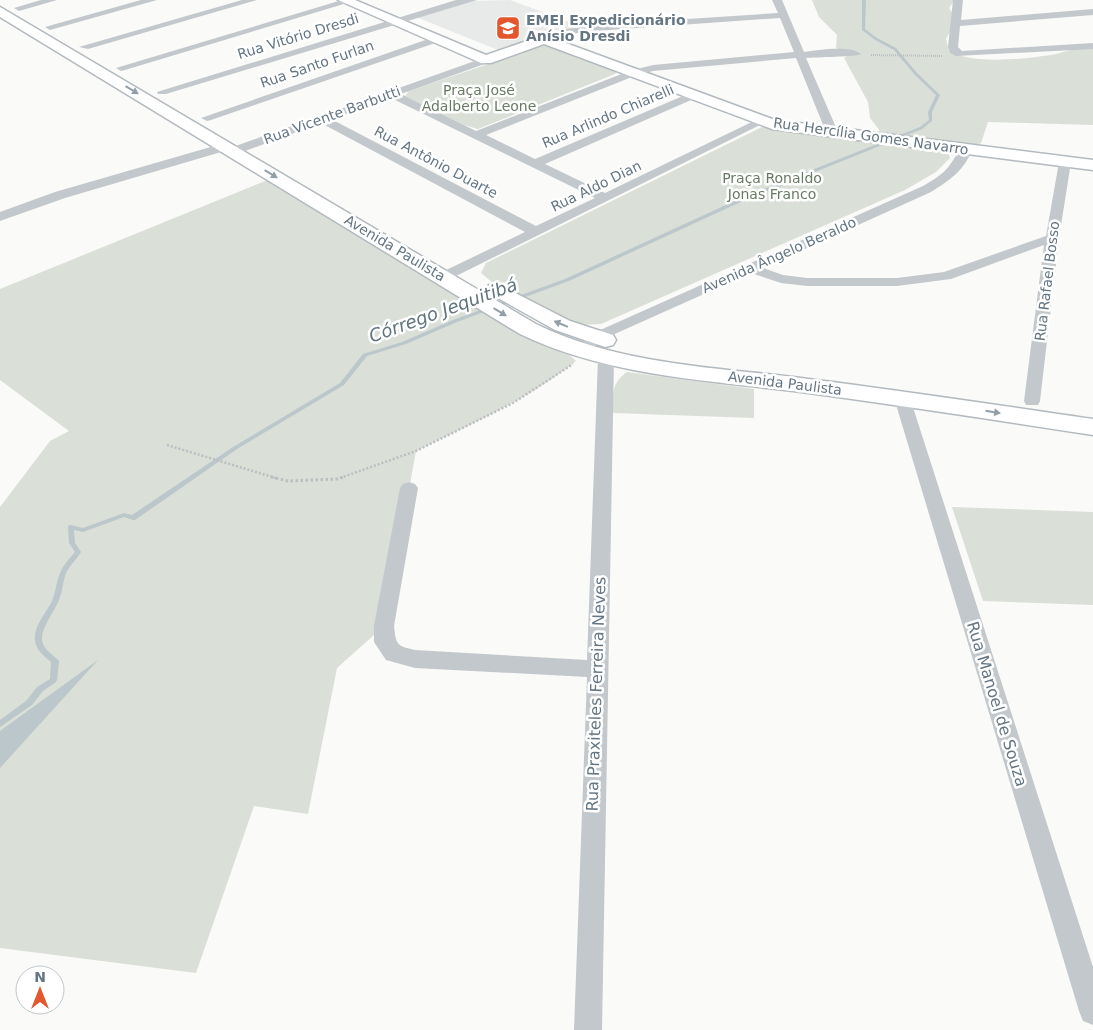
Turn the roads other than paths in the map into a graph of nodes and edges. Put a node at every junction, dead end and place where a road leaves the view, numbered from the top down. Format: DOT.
graph roads {
  1 [pos="52,0"];
  2 [pos="152,0"];
  3 [pos="252,0"];
  4 [pos="348,0"];
  5 [pos="371,0"];
  6 [pos="472,0"];
  7 [pos="778,0"];
  8 [pos="958,0"];
  9 [pos="11,4"];
  10 [pos="0,11"];
  11 [pos="1093,12"];
  12 [pos="784,15"];
  13 [pos="414,17"];
  14 [pos="394,20"];
  15 [pos="956,23"];
  16 [pos="50,27"];
  17 [pos="437,39"];
  18 [pos="544,39"];
  19 [pos="1093,46"];
  20 [pos="84,47"];
  21 [pos="502,53"];
  22 [pos="856,54"];
  23 [pos="800,55"];
  24 [pos="486,60"];
  25 [pos="121,68"];
  26 [pos="633,73"];
  27 [pos="162,92"];
  28 [pos="392,94"];
  29 [pos="694,95"];
  30 [pos="207,118"];
  31 [pos="322,119"];
  32 [pos="762,121"];
  33 [pos="832,132"];
  34 [pos="476,135"];
  35 [pos="252,144"];
  36 [pos="229,149"];
  37 [pos="966,149"];
  38 [pos="1065,162"];
  39 [pos="535,164"];
  40 [pos="1093,165"];
  41 [pos="605,198"];
  42 [pos="0,216"];
  43 [pos="378,218"];
  44 [pos="536,232"];
  45 [pos="1052,238"];
  46 [pos="445,258"];
  47 [pos="751,268"];
  48 [pos="475,275"];
  49 [pos="443,277"];
  50 [pos="589,345"];
  51 [pos="640,347"];
  52 [pos="614,350"];
  53 [pos="902,398"];
  54 [pos="1032,401"];
  55 [pos="1093,409"];
  56 [pos="1093,427"];
  57 [pos="409,488"];
  58 [pos="597,669"];
  59 [pos="1093,1011"];
  60 [pos="588,1030"];
  1 -- 9 [label="street"];
  2 -- 16 [label="street"];
  3 -- 20 [label="street"];
  4 -- 14 [label="street"];
  4 -- 25 [label="street"];
  5 -- 13 [label="street"];
  6 -- 13 [label="street, Rua Vitório Dresdi"];
  7 -- 12 [label="street"];
  8 -- 15 [label="street"];
  9 -- 16 [label="street, Avenida Paulista"];
  10 -- 36 [label="street, Avenida Paulista, one-way"];
  11 -- 15 [label="street"];
  12 -- 18 [label="street, Rua Vicente Barbutti"];
  12 -- 23 [label="street"];
  13 -- 14 [label="street, Rua Vitório Dresdi"];
  13 -- 21 [label="street"];
  14 -- 17 [label="street"];
  14 -- 27 [label="street, Rua Vitório Dresdi"];
  15 -- 19 [label="street"];
  16 -- 20 [label="street, Avenida Paulista"];
  17 -- 24 [label="street"];
  17 -- 30 [label="street, Rua Santo Furlan"];
  18 -- 21 [label="street, Rua Vicente Barbutti"];
  18 -- 26 [label="street, Rua Hercília Gomes Navarro"];
  20 -- 25 [label="street, Avenida Paulista"];
  21 -- 24 [label="street, Rua Vicente Barbutti"];
  22 -- 23 [label="street"];
  23 -- 26 [label="street"];
  23 -- 33 [label="street"];
  24 -- 28 [label="street, Rua Vicente Barbutti"];
  25 -- 27 [label="street, Avenida Paulista"];
  26 -- 29 [label="street, Rua Hercília Gomes Navarro"];
  26 -- 34 [label="street"];
  27 -- 30 [label="street, Avenida Paulista"];
  28 -- 31 [label="street, Rua Vicente Barbutti"];
  28 -- 34 [label="street"];
  29 -- 32 [label="street, Rua Hercília Gomes Navarro"];
  29 -- 39 [label="street, Rua Arlindo Chiarelli"];
  30 -- 35 [label="street, Avenida Paulista"];
  31 -- 35 [label="street, Rua Vicente Barbutti"];
  31 -- 44 [label="street, Rua Antônio Duarte"];
  32 -- 33 [label="street, Rua Hercília Gomes Navarro"];
  32 -- 41 [label="street, Rua Aldo Dian"];
  33 -- 37 [label="street, Rua Hercília Gomes Navarro"];
  34 -- 39 [label="street"];
  35 -- 36 [label="street, Rua Vicente Barbutti"];
  35 -- 43 [label="street, Avenida Paulista"];
  36 -- 42 [label="street, Rua Vicente Barbutti"];
  36 -- 49 [label="street, Avenida Paulista, one-way"];
  37 -- 38 [label="street, Rua Hercília Gomes Navarro"];
  37 -- 47 [label="street, Avenida Ângelo Beraldo"];
  38 -- 40 [label="street, Rua Hercília Gomes Navarro"];
  38 -- 45 [label="street, Rua Rafael Bosso"];
  39 -- 41 [label="street"];
  41 -- 44 [label="street, Rua Aldo Dian"];
  44 -- 48 [label="street, Rua Aldo Dian"];
  45 -- 47 [label="street"];
  45 -- 54 [label="street, Rua Rafael Bosso"];
  46 -- 48 [label="street, Avenida Paulista"];
  47 -- 50 [label="street, Avenida Ângelo Beraldo"];
  48 -- 49 [label="street, Rua Aldo Dian"];
  50 -- 48 [label="street, Avenida Paulista, one-way"];
  49 -- 50 [label="street, Avenida Paulista, one-way"];
  50 -- 52 [label="street, Avenida Paulista"];
  51 -- 54 [label="street, Avenida Paulista"];
  52 -- 53 [label="street, Avenida Paulista"];
  52 -- 58 [label="street, Rua Praxiteles Ferreira Neves"];
  53 -- 56 [label="street, Avenida Paulista, one-way"];
  53 -- 59 [label="street, Rua Manoel de Souza"];
  54 -- 55 [label="street, Avenida Paulista"];
  57 -- 58 [label="street"];
  58 -- 60 [label="street, Rua Praxiteles Ferreira Neves"];
}
